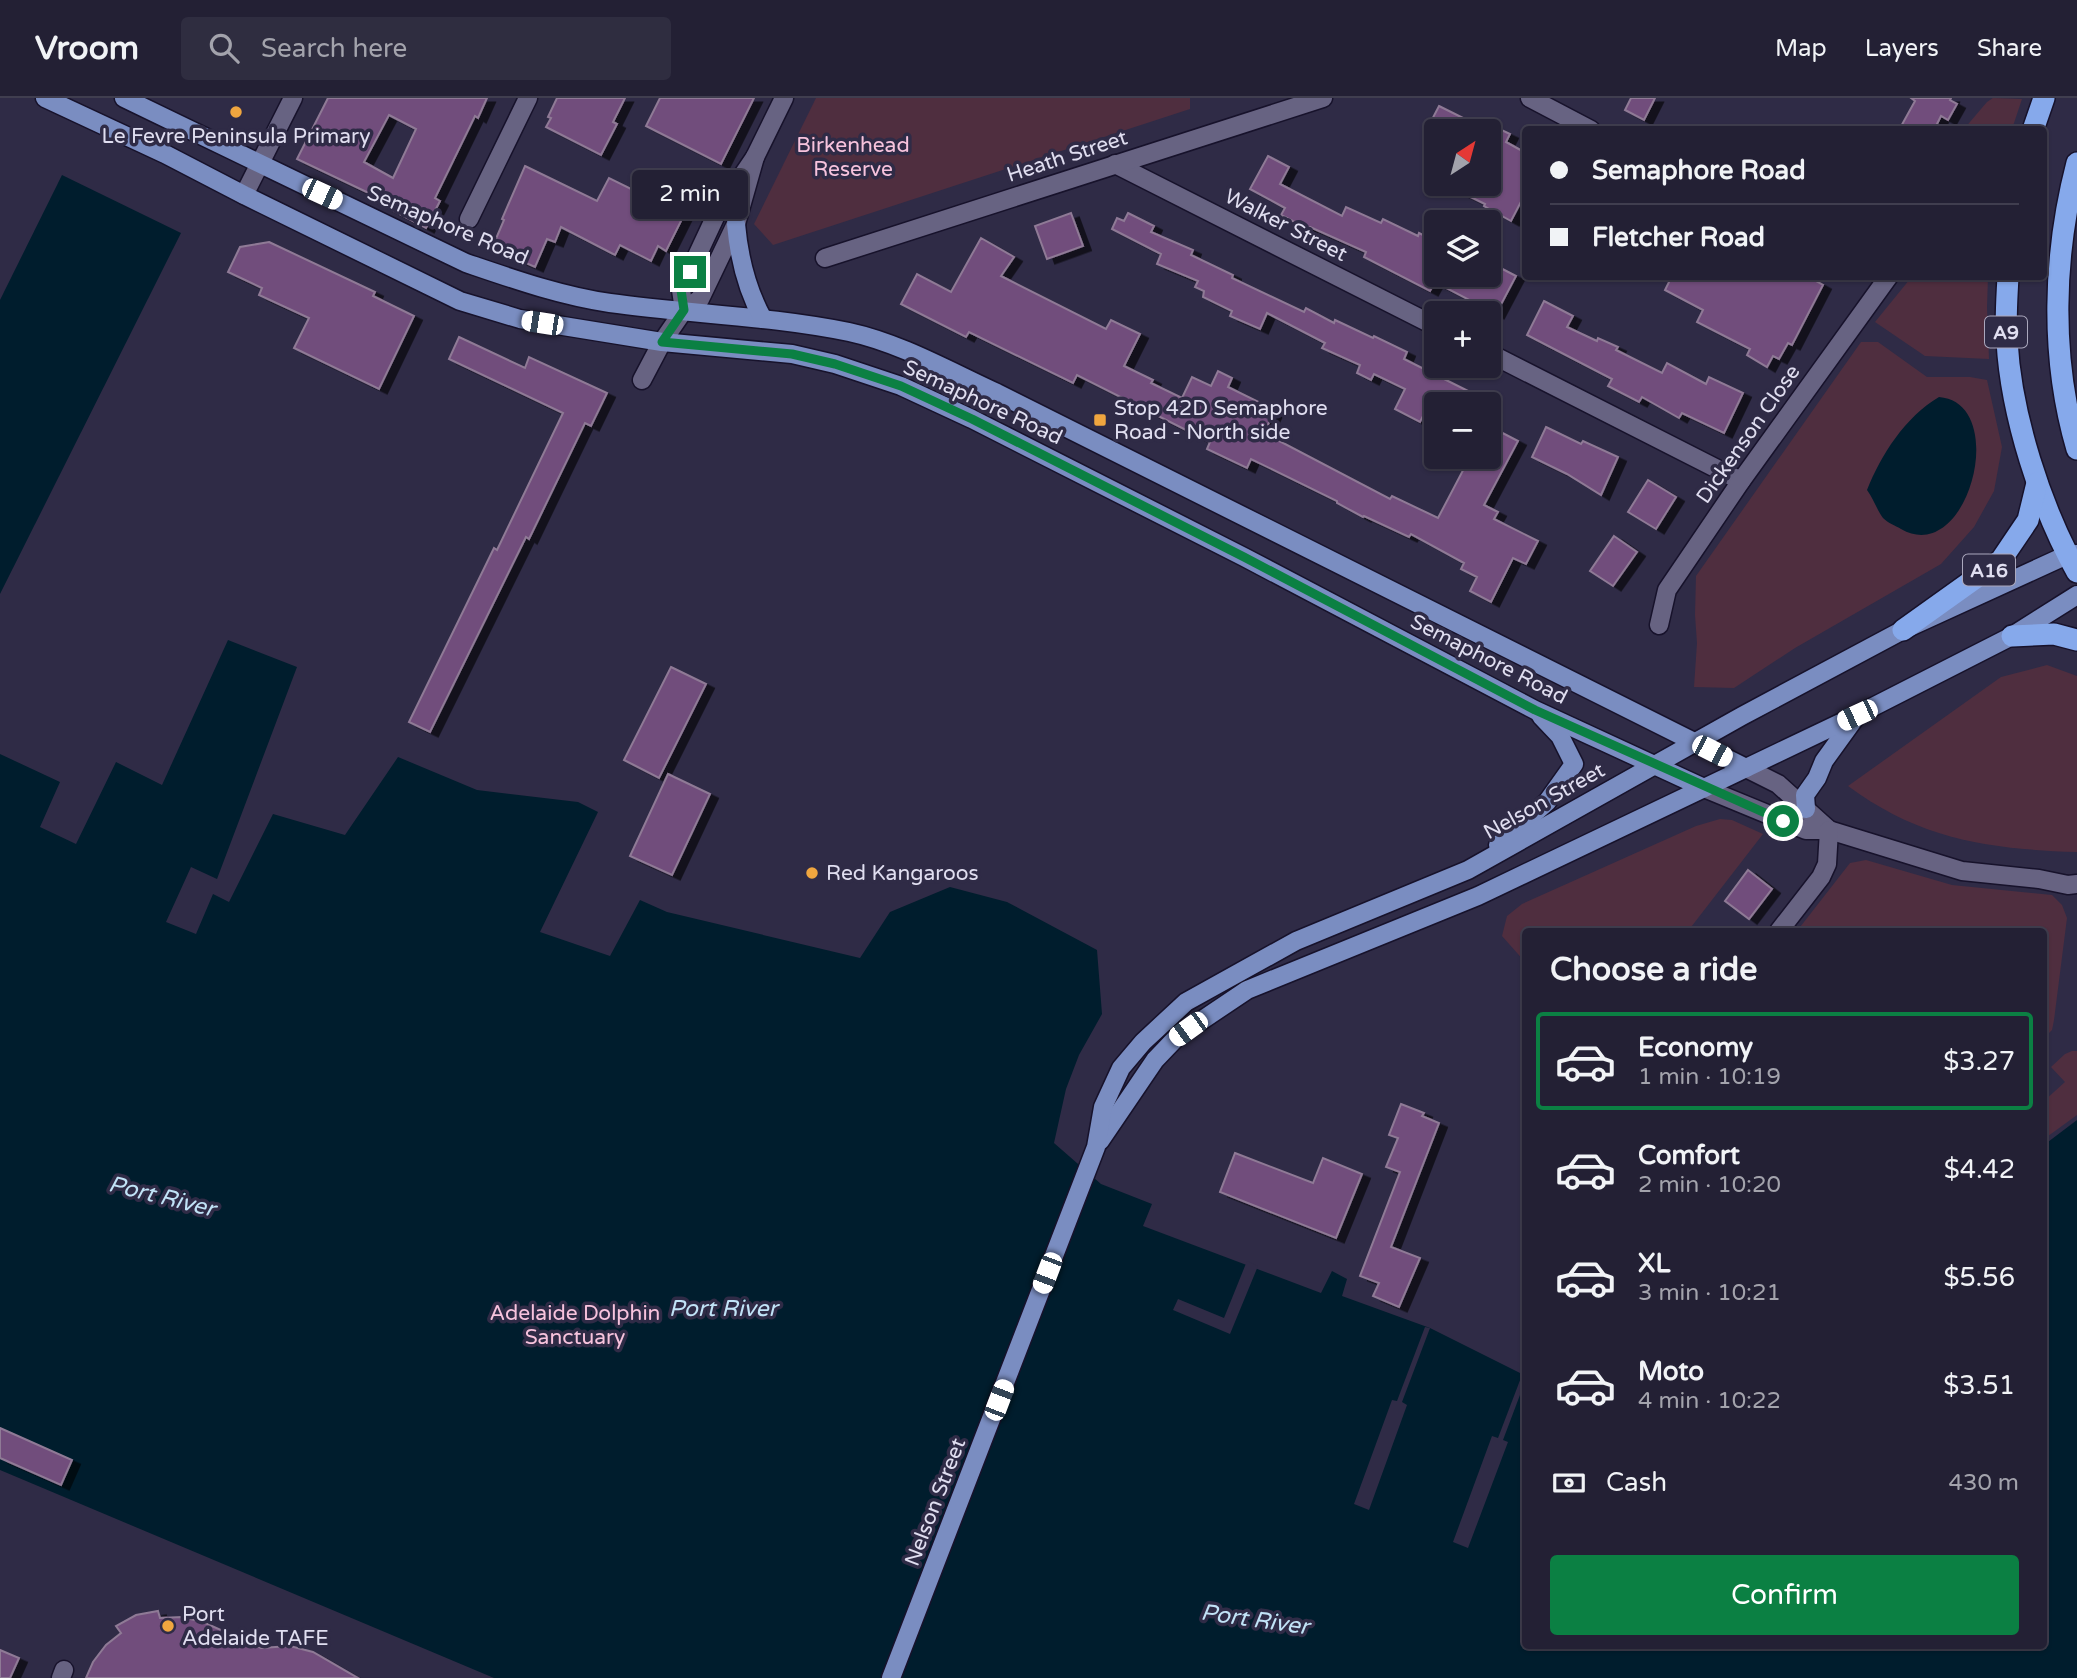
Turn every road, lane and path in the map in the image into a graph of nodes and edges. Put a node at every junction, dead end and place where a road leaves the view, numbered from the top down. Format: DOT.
graph roads {
  1 [pos="45,98"];
  2 [pos="124,98"];
  3 [pos="293,98"];
  4 [pos="528,98"];
  5 [pos="784,98"];
  6 [pos="1323,98"];
  7 [pos="1530,98"];
  8 [pos="2043,98"];
  9 [pos="1583,126"];
  10 [pos="2034,126"];
  11 [pos="755,157"];
  12 [pos="2077,163"];
  13 [pos="1115,164"];
  14 [pos="260,165"];
  15 [pos="244,195"];
  16 [pos="469,219"];
  17 [pos="736,224"];
  18 [pos="825,258"];
  19 [pos="1883,280"];
  20 [pos="2008,280"];
  21 [pos="684,310"];
  22 [pos="763,320"];
  23 [pos="1424,320"];
  24 [pos="662,342"];
  25 [pos="1501,359"];
  26 [pos="642,380"];
  27 [pos="2077,449"];
  28 [pos="2037,480"];
  29 [pos="1741,481"];
  30 [pos="2074,560"];
  31 [pos="2077,595"];
  32 [pos="1659,625"];
  33 [pos="1903,630"];
  34 [pos="2012,636"];
  35 [pos="2077,640"];
  36 [pos="1535,710"];
  37 [pos="1857,715"];
  38 [pos="1695,742"];
  39 [pos="1655,765"];
  40 [pos="1746,768"];
  41 [pos="1704,788"];
  42 [pos="1806,809"];
  43 [pos="1829,830"];
  44 [pos="1468,870"];
  45 [pos="2077,884"];
  46 [pos="1781,928"];
  47 [pos="1096,1147"];
  48 [pos="891,1678"];
  1 -- 15 [label="main road, Semaphore Road"];
  2 -- 14 [label="main road, Semaphore Road"];
  3 -- 14 [label="street"];
  4 -- 16 [label="street"];
  5 -- 11 [label="street"];
  6 -- 13 [label="street, Heath Street"];
  7 -- 9 [label="street"];
  8 -- 10 [label="highway"];
  11 -- 17 [label="street"];
  11 -- 21 [label="street"];
  12 -- 27 [label="highway"];
  13 -- 18 [label="street, Heath Street"];
  13 -- 23 [label="street, Walker Street"];
  14 -- 15 [label="street"];
  14 -- 21 [label="main road, Semaphore Road"];
  15 -- 24 [label="main road, Semaphore Road"];
  17 -- 21 [label="street"];
  17 -- 22 [label="main road"];
  19 -- 29 [label="street, Dickenson Close"];
  20 -- 28 [label="highway, A9"];
  21 -- 22 [label="main road, Semaphore Road"];
  21 -- 24 [label="street"];
  22 -- 38 [label="main road, Semaphore Road"];
  24 -- 26 [label="street"];
  24 -- 36 [label="main road, Semaphore Road"];
  25 -- 29 [label="street"];
  28 -- 30 [label="highway, A9"];
  28 -- 33 [label="highway, A16"];
  29 -- 32 [label="street, Dickenson Close"];
  30 -- 33 [label="main road, Nelson Street / A16"];
  31 -- 34 [label="main road, Nelson Street"];
  33 -- 38 [label="main road, Nelson Street / A16"];
  34 -- 35 [label="highway"];
  34 -- 37 [label="main road, Nelson Street"];
  36 -- 39 [label="main road, Semaphore Road"];
  36 -- 44 [label="main road"];
  37 -- 40 [label="main road, Nelson Street"];
  37 -- 42 [label="main road"];
  38 -- 39 [label="main road, Nelson Street / A16"];
  38 -- 40 [label="main road, Semaphore Road"];
  39 -- 41 [label="main road, Semaphore Road"];
  39 -- 44 [label="main road, Nelson Street"];
  40 -- 41 [label="main road, Nelson Street"];
  40 -- 42 [label="street, Semaphore Road"];
  41 -- 43 [label="street, Semaphore Road"];
  41 -- 47 [label="main road, Nelson Street"];
  42 -- 43 [label="street, Semaphore Road"];
  43 -- 45 [label="street, Semaphore Road"];
  43 -- 46 [label="street"];
  44 -- 47 [label="main road, Nelson Street"];
  47 -- 48 [label="main road, Nelson Street"];
}
